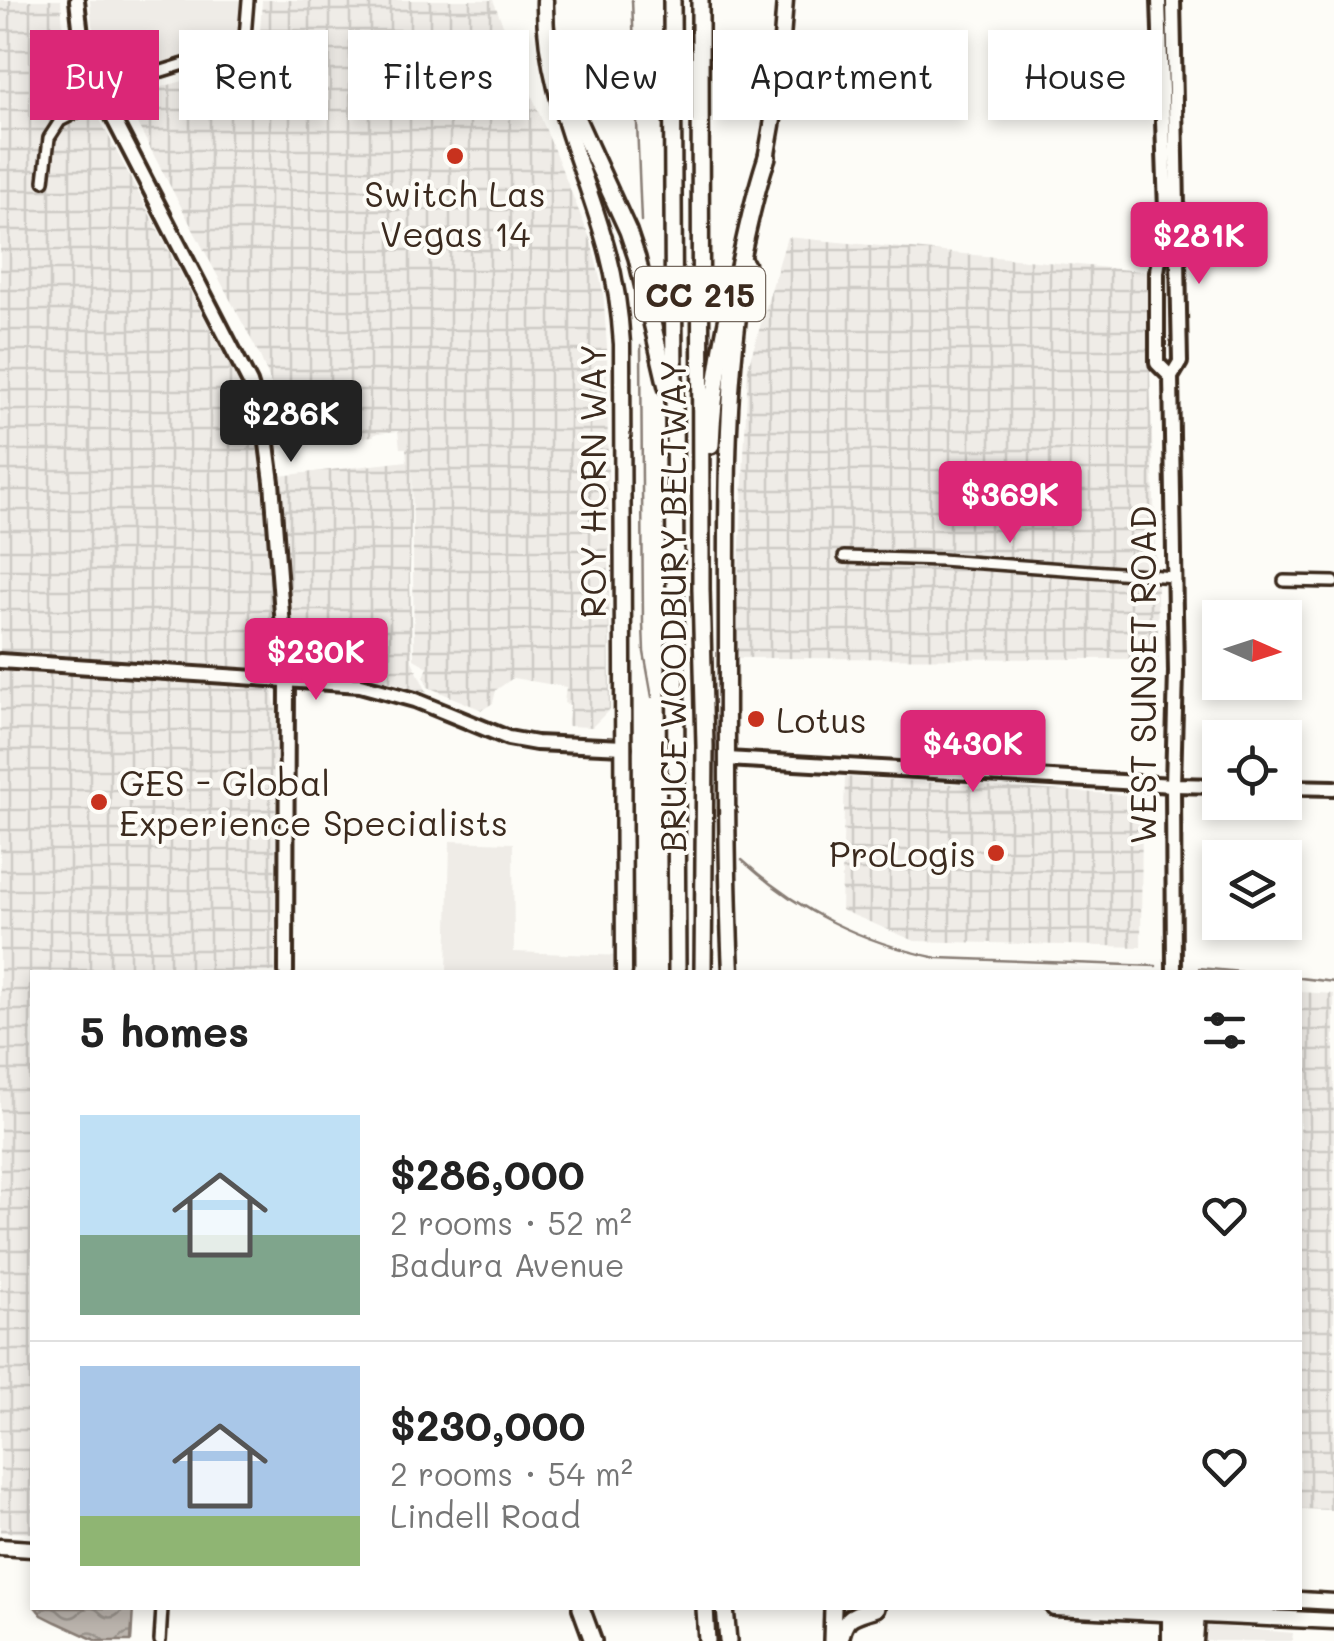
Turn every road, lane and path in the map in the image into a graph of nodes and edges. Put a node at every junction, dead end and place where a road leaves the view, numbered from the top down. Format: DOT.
graph roads {
  1 [pos="77,0"];
  2 [pos="248,0"];
  3 [pos="545,0"];
  4 [pos="672,0"];
  5 [pos="700,0"];
  6 [pos="785,0"];
  7 [pos="792,0"];
  8 [pos="1159,0"];
  9 [pos="1173,0"];
  10 [pos="783,18"];
  11 [pos="80,30"];
  12 [pos="549,52"];
  13 [pos="159,72"];
  14 [pos="63,120"];
  15 [pos="113,120"];
  16 [pos="566,120"];
  17 [pos="576,120"];
  18 [pos="767,157"];
  19 [pos="44,181"];
  20 [pos="1171,377"];
  21 [pos="673,410"];
  22 [pos="844,557"];
  23 [pos="1174,577"];
  24 [pos="1284,581"];
  25 [pos="1334,582"];
  26 [pos="701,588"];
  27 [pos="0,661"];
  28 [pos="286,680"];
  29 [pos="624,747"];
  30 [pos="727,759"];
  31 [pos="1173,785"];
  32 [pos="1202,786"];
  33 [pos="1302,787"];
  34 [pos="1334,788"];
  35 [pos="286,970"];
  36 [pos="624,970"];
  37 [pos="675,970"];
  38 [pos="703,970"];
  39 [pos="731,970"];
  40 [pos="1174,970"];
  41 [pos="0,1547"];
  42 [pos="30,1549"];
  43 [pos="1302,1600"];
  44 [pos="1334,1602"];
  45 [pos="162,1610"];
  46 [pos="582,1610"];
  47 [pos="591,1610"];
  48 [pos="834,1610"];
  49 [pos="871,1610"];
  50 [pos="1139,1610"];
  51 [pos="1182,1611"];
  52 [pos="726,1614"];
  53 [pos="1334,1621"];
  54 [pos="160,1641"];
  55 [pos="594,1641"];
  56 [pos="728,1641"];
  57 [pos="832,1641"];
  58 [pos="840,1641"];
  59 [pos="1169,1641"];
  60 [pos="1178,1641"];
  61 [pos="1187,1641"];
  62 [pos="1195,1641"];
  1 -- 11 [label="main road"];
  2 -- 13 [label="street"];
  3 -- 12 [label="main road, ROY HORN WAY"];
  4 -- 21 [label="highway, BRUCE WOODBURY BELTWAY / CC 215"];
  5 -- 26 [label="highway, BRUCE WOODBURY BELTWAY / CC 215"];
  6 -- 10 [label="main road"];
  7 -- 10 [label="main road"];
  8 -- 20 [label="main road, WEST SUNSET ROAD"];
  9 -- 20 [label="main road, WEST SUNSET ROAD"];
  10 -- 18 [label="main road"];
  14 -- 19 [label="street"];
  15 -- 28 [label="main road"];
  16 -- 29 [label="main road, ROY HORN WAY"];
  17 -- 21 [label="highway"];
  18 -- 26 [label="highway"];
  18 -- 30 [label="main road"];
  20 -- 23 [label="main road, WEST SUNSET ROAD"];
  21 -- 37 [label="highway, BRUCE WOODBURY BELTWAY / CC 215"];
  22 -- 23 [label="street"];
  23 -- 31 [label="main road, WEST SUNSET ROAD"];
  24 -- 25 [label="street"];
  26 -- 38 [label="highway, BRUCE WOODBURY BELTWAY / CC 215"];
  27 -- 28 [label="main road"];
  28 -- 29 [label="main road"];
  28 -- 35 [label="main road"];
  29 -- 36 [label="main road, ROY HORN WAY"];
  30 -- 31 [label="main road"];
  30 -- 39 [label="main road"];
  31 -- 32 [label="main road"];
  31 -- 40 [label="main road, WEST SUNSET ROAD"];
  33 -- 34 [label="main road"];
  41 -- 42 [label="main road"];
  43 -- 44 [label="main road"];
  45 -- 54 [label="street"];
  46 -- 55 [label="highway"];
  47 -- 55 [label="highway"];
  48 -- 57 [label="highway"];
  49 -- 58 [label="highway"];
  50 -- 51 [label="main road"];
  51 -- 53 [label="main road"];
  51 -- 59 [label="main road"];
  51 -- 60 [label="main road"];
  51 -- 61 [label="main road"];
  51 -- 62 [label="main road"];
  52 -- 56 [label="highway"];
}
